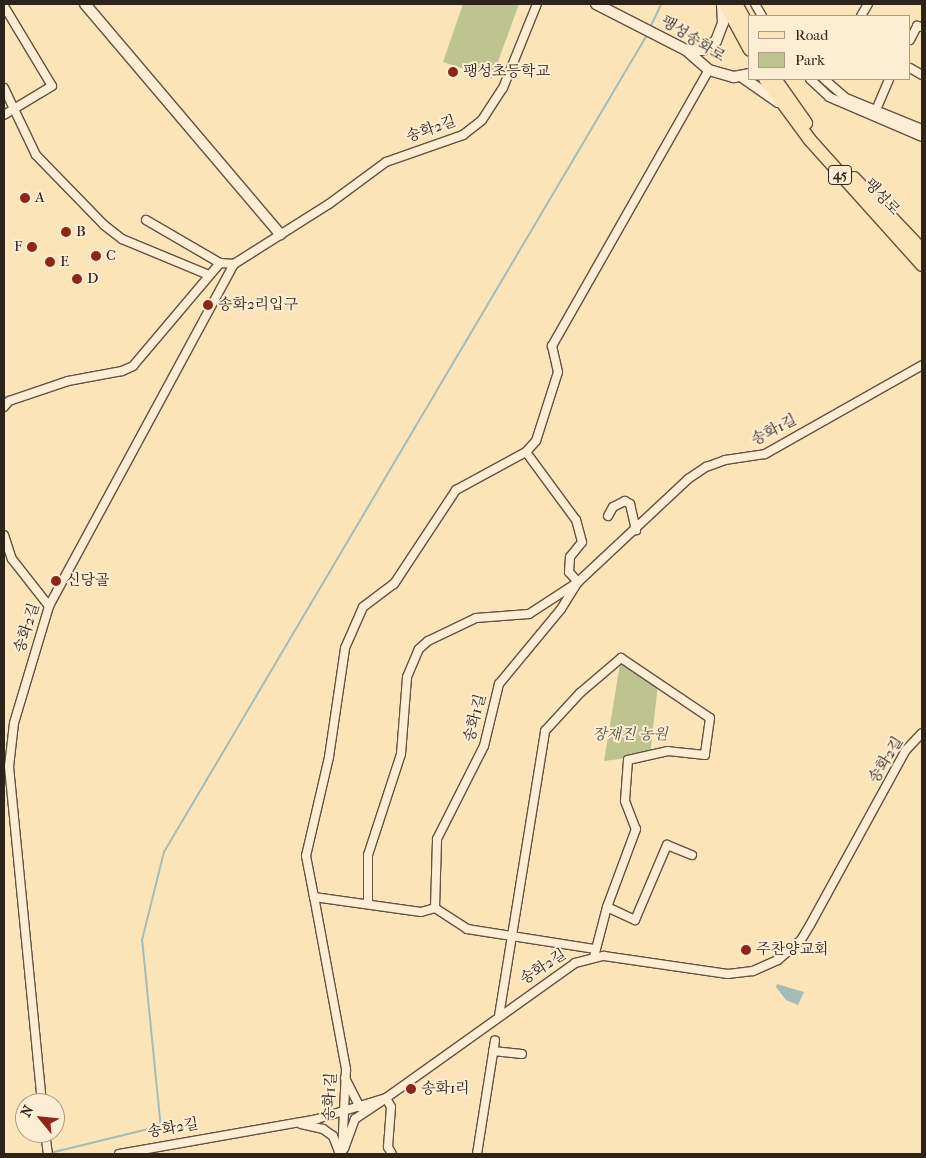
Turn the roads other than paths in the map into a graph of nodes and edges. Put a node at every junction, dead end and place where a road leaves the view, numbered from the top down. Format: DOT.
graph roads {
  1 [pos="85,4"];
  2 [pos="537,4"];
  3 [pos="596,4"];
  4 [pos="724,4"];
  5 [pos="736,4"];
  6 [pos="755,4"];
  7 [pos="868,4"];
  8 [pos="4,6"];
  9 [pos="761,15"];
  10 [pos="862,15"];
  11 [pos="748,25"];
  12 [pos="922,27"];
  13 [pos="911,38"];
  14 [pos="748,46"];
  15 [pos="686,50"];
  16 [pos="911,69"];
  17 [pos="708,70"];
  18 [pos="922,75"];
  19 [pos="746,76"];
  20 [pos="751,80"];
  21 [pos="766,80"];
  22 [pos="777,80"];
  23 [pos="811,80"];
  24 [pos="825,80"];
  25 [pos="889,80"];
  26 [pos="4,88"];
  27 [pos="781,105"];
  28 [pos="15,109"];
  29 [pos="876,110"];
  30 [pos="4,115"];
  31 [pos="922,129"];
  32 [pos="922,137"];
  33 [pos="146,220"];
  34 [pos="280,234"];
  35 [pos="922,250"];
  36 [pos="220,263"];
  37 [pos="234,264"];
  38 [pos="922,265"];
  39 [pos="209,275"];
  40 [pos="922,365"];
  41 [pos="4,407"];
  42 [pos="526,452"];
  43 [pos="608,516"];
  44 [pos="636,530"];
  45 [pos="4,535"];
  46 [pos="578,582"];
  47 [pos="49,606"];
  48 [pos="922,733"];
  49 [pos="692,855"];
  50 [pos="314,897"];
  51 [pos="368,904"];
  52 [pos="607,907"];
  53 [pos="435,908"];
  54 [pos="511,937"];
  55 [pos="594,953"];
  56 [pos="499,1016"];
  57 [pos="495,1040"];
  58 [pos="493,1051"];
  59 [pos="522,1054"];
  60 [pos="345,1078"];
  61 [pos="41,1093"];
  62 [pos="386,1098"];
  63 [pos="360,1107"];
  64 [pos="342,1112"];
  65 [pos="297,1122"];
  66 [pos="119,1154"];
  67 [pos="342,1154"];
  68 [pos="392,1154"];
  69 [pos="477,1154"];
  1 -- 34 [label="street"];
  2 -- 34 [label="street, 송화2길"];
  3 -- 15 [label="street, 팽성송화로"];
  4 -- 14 [label="main road"];
  4 -- 15 [label="street"];
  5 -- 11 [label="main road"];
  6 -- 9 [label="street"];
  7 -- 10 [label="street"];
  8 -- 28 [label="street"];
  12 -- 13 [label="street"];
  15 -- 17 [label="street, 팽성송화로"];
  16 -- 18 [label="street"];
  17 -- 19 [label="street, 팽성송화로"];
  17 -- 42 [label="street"];
  20 -- 27 [label="street"];
  21 -- 27 [label="main road, 팽성로 / 45"];
  22 -- 35 [label="main road, 팽성로 / 45"];
  23 -- 32 [label="street"];
  24 -- 29 [label="street"];
  25 -- 29 [label="street"];
  26 -- 28 [label="street"];
  27 -- 38 [label="main road, 팽성로 / 45"];
  28 -- 30 [label="street"];
  28 -- 39 [label="street"];
  29 -- 31 [label="street"];
  33 -- 36 [label="street"];
  34 -- 37 [label="street, 송화2길"];
  36 -- 37 [label="street"];
  36 -- 39 [label="street"];
  37 -- 47 [label="street, 송화2길"];
  39 -- 41 [label="street"];
  40 -- 44 [label="street, 송화1길"];
  42 -- 46 [label="street"];
  42 -- 50 [label="street, 송화1길"];
  43 -- 44 [label="street"];
  44 -- 46 [label="street, 송화1길"];
  45 -- 47 [label="street"];
  46 -- 51 [label="street"];
  46 -- 53 [label="street, 송화1길"];
  47 -- 61 [label="street, 송화2길"];
  48 -- 55 [label="street, 송화2길"];
  49 -- 52 [label="street"];
  50 -- 51 [label="street"];
  50 -- 60 [label="street, 송화1길"];
  51 -- 53 [label="street"];
  52 -- 54 [label="street"];
  52 -- 55 [label="street"];
  53 -- 54 [label="street"];
  54 -- 55 [label="street"];
  54 -- 56 [label="street"];
  55 -- 56 [label="street, 송화2길"];
  56 -- 62 [label="street, 송화2길"];
  57 -- 58 [label="street"];
  58 -- 59 [label="street"];
  58 -- 69 [label="street"];
  60 -- 63 [label="street"];
  60 -- 64 [label="street, 송화1길"];
  62 -- 63 [label="street, 송화2길"];
  62 -- 67 [label="street"];
  62 -- 68 [label="street"];
  63 -- 64 [label="street, 송화2길"];
  64 -- 65 [label="street, 송화2길"];
  64 -- 67 [label="street, 송화1길"];
  65 -- 66 [label="street, 송화2길"];
  65 -- 67 [label="street"];
}
